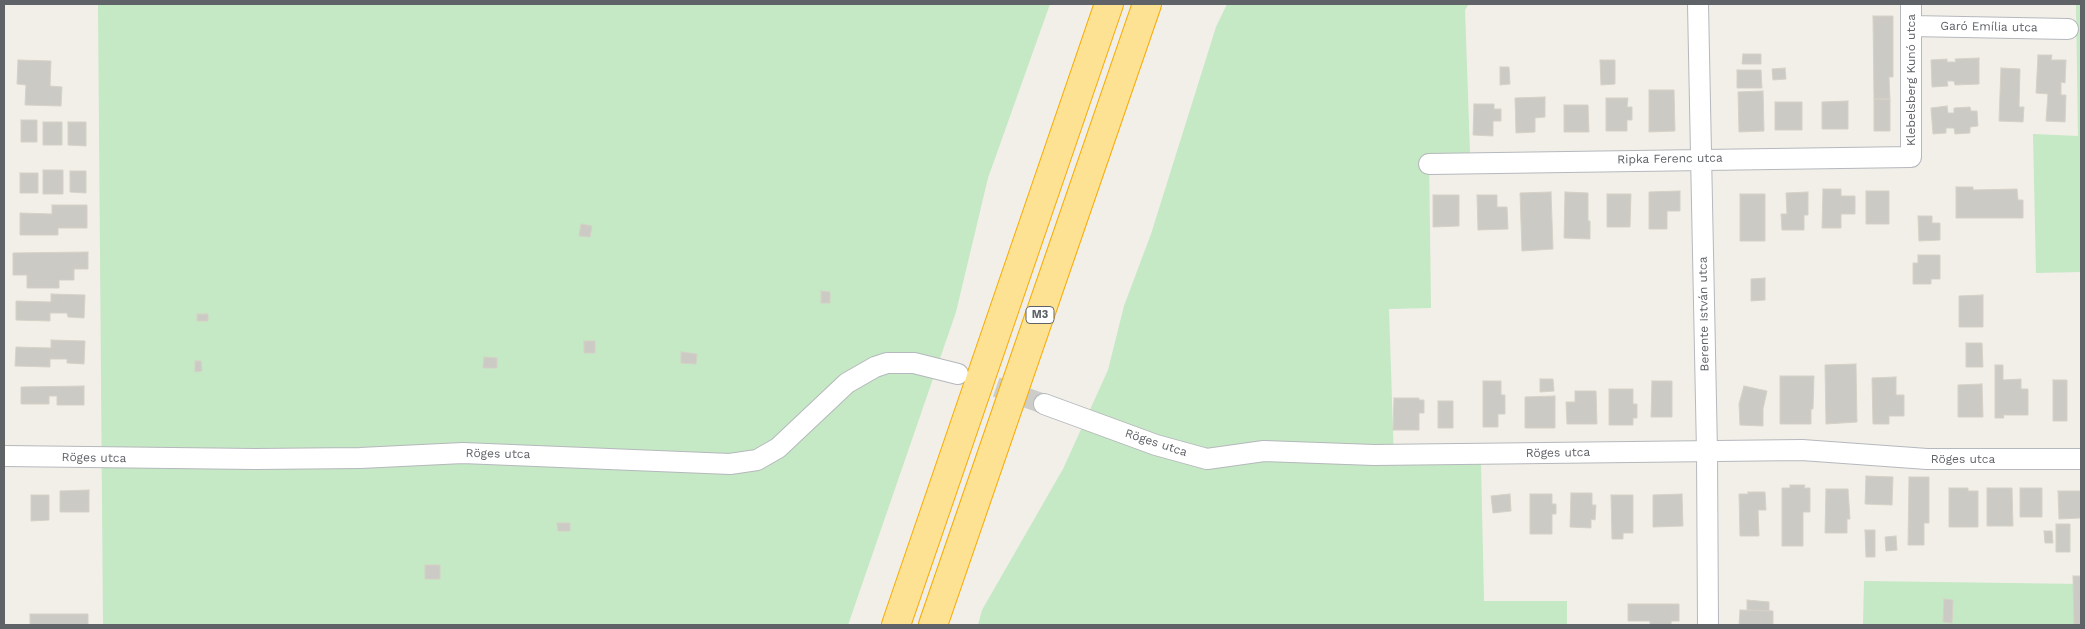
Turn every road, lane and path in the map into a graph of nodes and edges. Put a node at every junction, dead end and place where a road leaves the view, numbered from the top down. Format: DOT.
graph roads {
  1 [pos="1109,4"];
  2 [pos="1147,4"];
  3 [pos="1698,4"];
  4 [pos="1911,4"];
  5 [pos="1911,26"];
  6 [pos="2068,29"];
  7 [pos="1911,157"];
  8 [pos="1702,159"];
  9 [pos="1429,164"];
  10 [pos="958,374"];
  11 [pos="1044,404"];
  12 [pos="1707,452"];
  13 [pos="4,456"];
  14 [pos="2081,459"];
  15 [pos="896,625"];
  16 [pos="933,625"];
  17 [pos="1708,625"];
  1 -- 15 [label="highway"];
  2 -- 16 [label="highway, M3"];
  3 -- 8 [label="street, Berente István utca"];
  4 -- 5 [label="street, Klebelsberg Kunó utca"];
  5 -- 6 [label="street, Garó Emília utca"];
  5 -- 7 [label="street, Klebelsberg Kunó utca"];
  7 -- 8 [label="street, Ripka Ferenc utca"];
  8 -- 9 [label="street, Ripka Ferenc utca"];
  8 -- 12 [label="street, Berente István utca"];
  10 -- 13 [label="street, Röges utca"];
  11 -- 12 [label="street, Röges utca"];
  12 -- 14 [label="street, Röges utca"];
  12 -- 17 [label="street, Berente István utca"];
}
